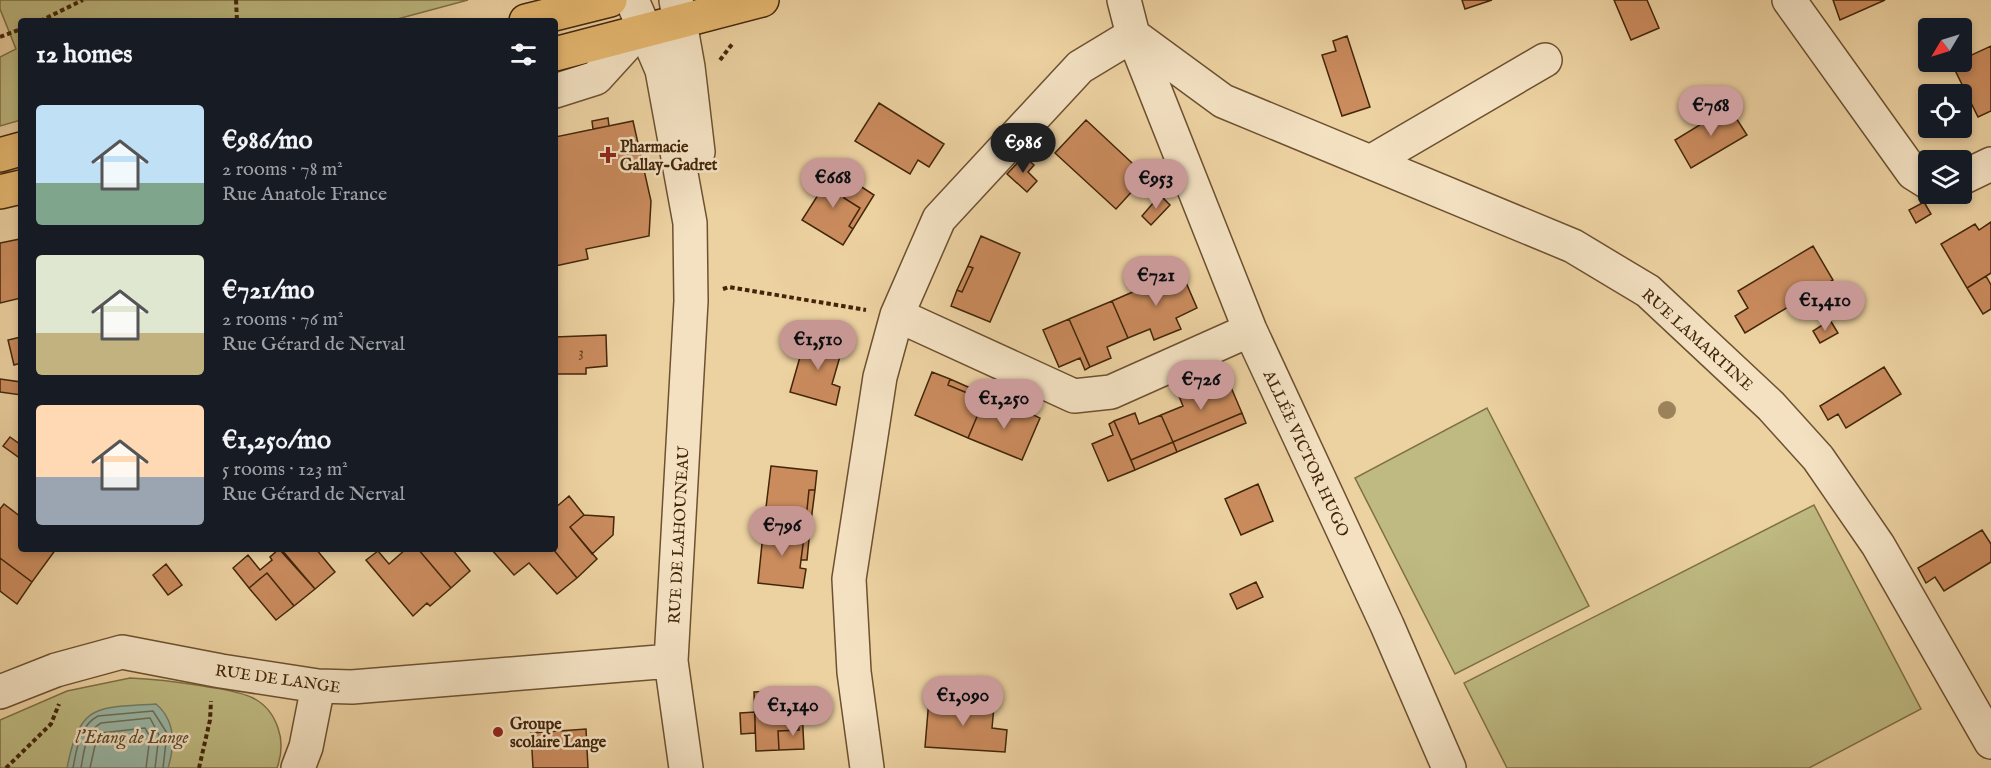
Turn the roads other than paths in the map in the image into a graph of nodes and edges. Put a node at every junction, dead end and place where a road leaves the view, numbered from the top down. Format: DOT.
graph roads {
  1 [pos="610,0"];
  2 [pos="631,0"];
  3 [pos="762,0"];
  4 [pos="1124,0"];
  5 [pos="1789,0"];
  6 [pos="676,7"];
  7 [pos="538,18"];
  8 [pos="640,32"];
  9 [pos="1134,35"];
  10 [pos="558,53"];
  11 [pos="1545,60"];
  12 [pos="558,90"];
  13 [pos="18,151"];
  14 [pos="0,155"];
  15 [pos="1372,161"];
  16 [pos="1991,164"];
  17 [pos="1972,173"];
  18 [pos="1918,177"];
  19 [pos="18,188"];
  20 [pos="0,192"];
  21 [pos="691,301"];
  22 [pos="897,315"];
  23 [pos="1250,330"];
  24 [pos="671,661"];
  25 [pos="318,686"];
  26 [pos="0,692"];
  27 [pos="1991,742"];
  28 [pos="298,768"];
  29 [pos="686,768"];
  30 [pos="867,768"];
  31 [pos="1449,768"];
  1 -- 7 [label="main road"];
  2 -- 8 [label="street, RUE DE LAHOUNEAU"];
  3 -- 6 [label="main road"];
  4 -- 9 [label="street, ALLÉE VICTOR HUGO"];
  5 -- 18 [label="street"];
  6 -- 8 [label="main road"];
  6 -- 21 [label="street, RUE DE LAHOUNEAU"];
  8 -- 10 [label="main road"];
  8 -- 12 [label="street"];
  8 -- 21 [label="street, RUE DE LAHOUNEAU"];
  9 -- 15 [label="street, RUE LAMARTINE"];
  9 -- 22 [label="street"];
  9 -- 23 [label="street, ALLÉE VICTOR HUGO"];
  11 -- 15 [label="street"];
  13 -- 14 [label="main road"];
  15 -- 27 [label="street, RUE LAMARTINE"];
  16 -- 17 [label="street"];
  19 -- 20 [label="main road"];
  21 -- 24 [label="street, RUE DE LAHOUNEAU"];
  22 -- 23 [label="street"];
  22 -- 30 [label="street"];
  23 -- 31 [label="street, ALLÉE VICTOR HUGO"];
  24 -- 25 [label="street, RUE DE LANGE"];
  24 -- 29 [label="street, RUE DE LAHOUNEAU"];
  25 -- 26 [label="street, RUE DE LANGE"];
  25 -- 28 [label="street"];
}
